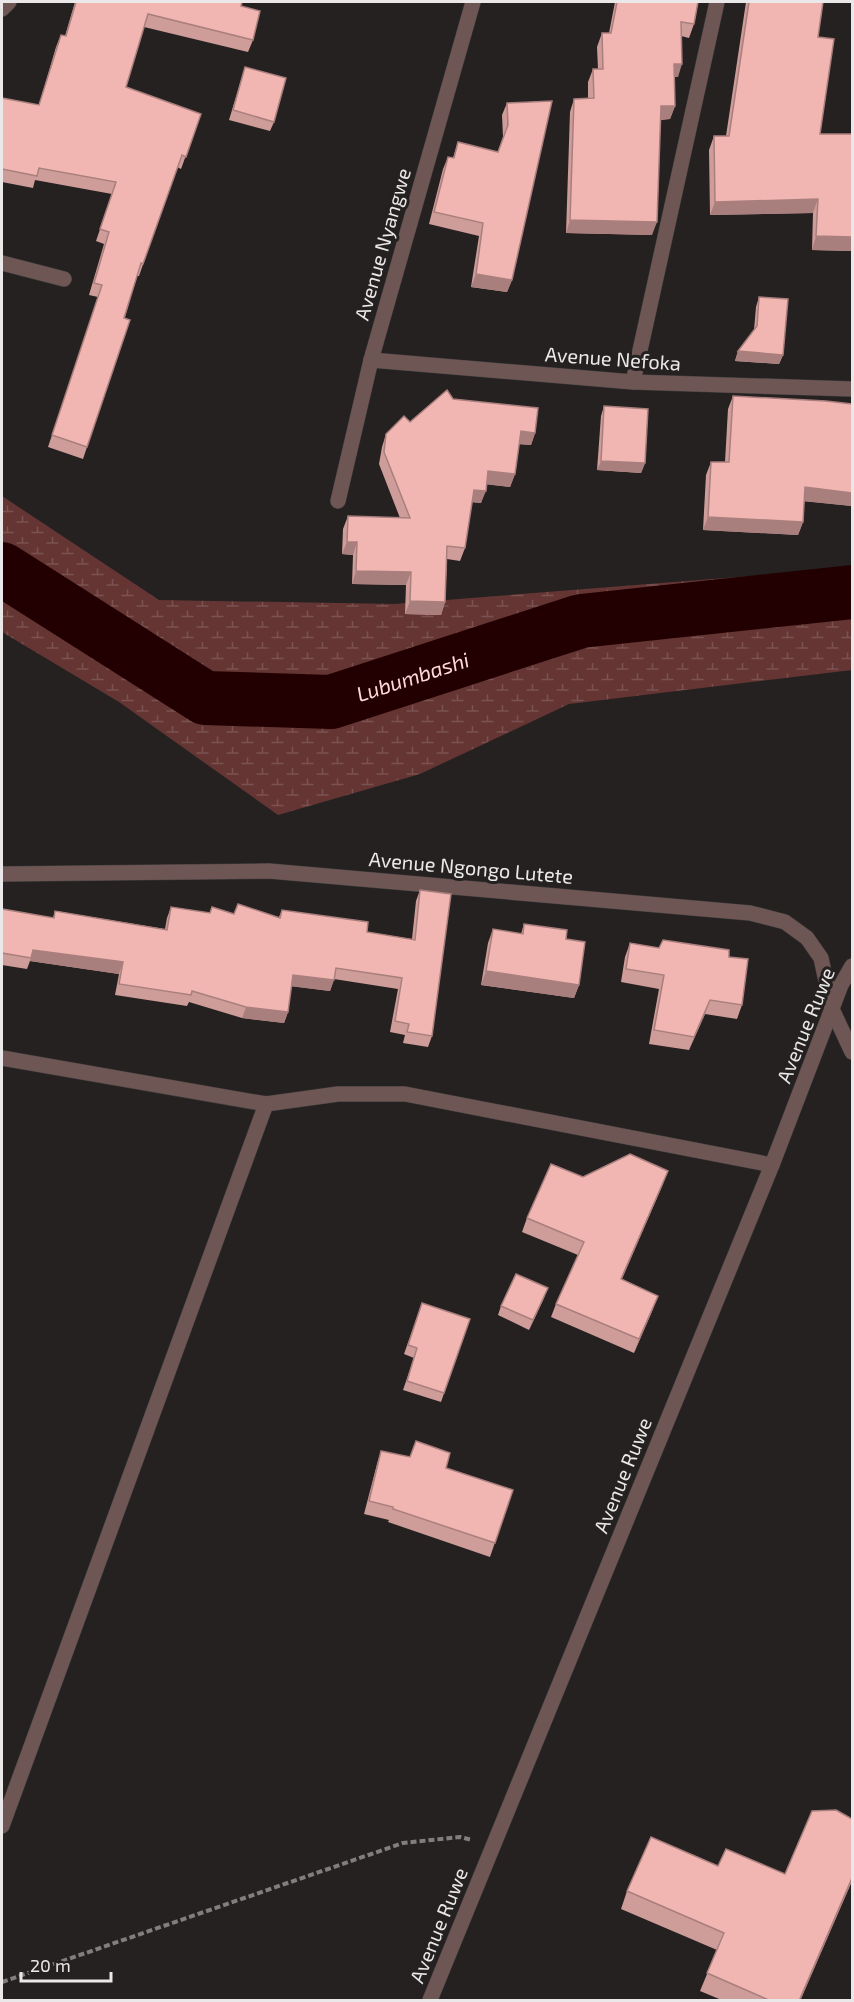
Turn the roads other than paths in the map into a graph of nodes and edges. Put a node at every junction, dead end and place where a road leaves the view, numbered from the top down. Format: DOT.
graph roads {
  1 [pos="9,2"];
  2 [pos="473,2"];
  3 [pos="717,2"];
  4 [pos="2,9"];
  5 [pos="2,263"];
  6 [pos="64,279"];
  7 [pos="371,360"];
  8 [pos="633,382"];
  9 [pos="852,389"];
  10 [pos="338,501"];
  11 [pos="2,874"];
  12 [pos="852,966"];
  13 [pos="832,1009"];
  14 [pos="852,1052"];
  15 [pos="2,1058"];
  16 [pos="266,1104"];
  17 [pos="772,1165"];
  18 [pos="2,1826"];
  19 [pos="430,2001"];
  1 -- 4 [label="street"];
  2 -- 7 [label="street, Avenue Nyangwe"];
  3 -- 8 [label="street"];
  5 -- 6 [label="street"];
  7 -- 8 [label="street, Avenue Nefoka"];
  7 -- 10 [label="street, Avenue Nyangwe"];
  8 -- 9 [label="street, Avenue Nefoka"];
  11 -- 13 [label="street, Avenue Ngongo Lutete"];
  12 -- 13 [label="street, Avenue Ruwe"];
  13 -- 14 [label="street, Avenue Ngongo Lutete"];
  13 -- 17 [label="street, Avenue Ruwe"];
  15 -- 16 [label="street"];
  16 -- 17 [label="street"];
  16 -- 18 [label="street"];
  17 -- 19 [label="street, Avenue Ruwe"];
}
